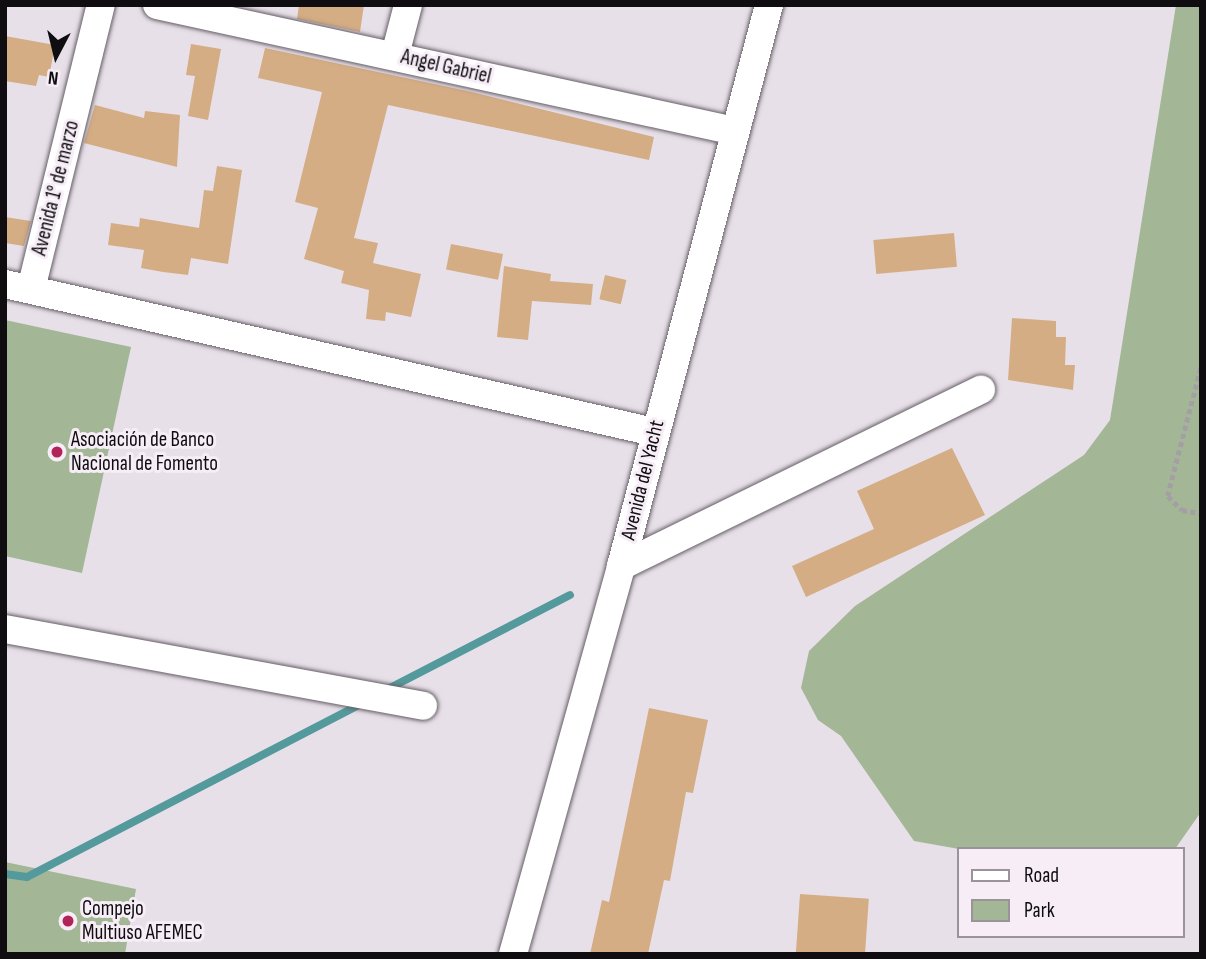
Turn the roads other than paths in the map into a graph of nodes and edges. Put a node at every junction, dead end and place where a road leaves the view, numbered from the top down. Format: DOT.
graph roads {
  1 [pos="101,5"];
  2 [pos="157,5"];
  3 [pos="408,5"];
  4 [pos="769,5"];
  5 [pos="395,55"];
  6 [pos="735,131"];
  7 [pos="18,287"];
  8 [pos="981,390"];
  9 [pos="654,432"];
  10 [pos="621,566"];
  11 [pos="5,629"];
  12 [pos="423,706"];
  13 [pos="513,954"];
  1 -- 7 [label="street, Avenida 1° de marzo"];
  2 -- 5 [label="street, Angel Gabriel"];
  3 -- 5 [label="street"];
  4 -- 6 [label="street, Avenida del Yacht"];
  5 -- 6 [label="street, Angel Gabriel"];
  6 -- 9 [label="street, Avenida del Yacht"];
  7 -- 9 [label="street"];
  8 -- 10 [label="street"];
  9 -- 10 [label="street, Avenida del Yacht"];
  10 -- 13 [label="street, Avenida del Yacht"];
  11 -- 12 [label="street"];
}
